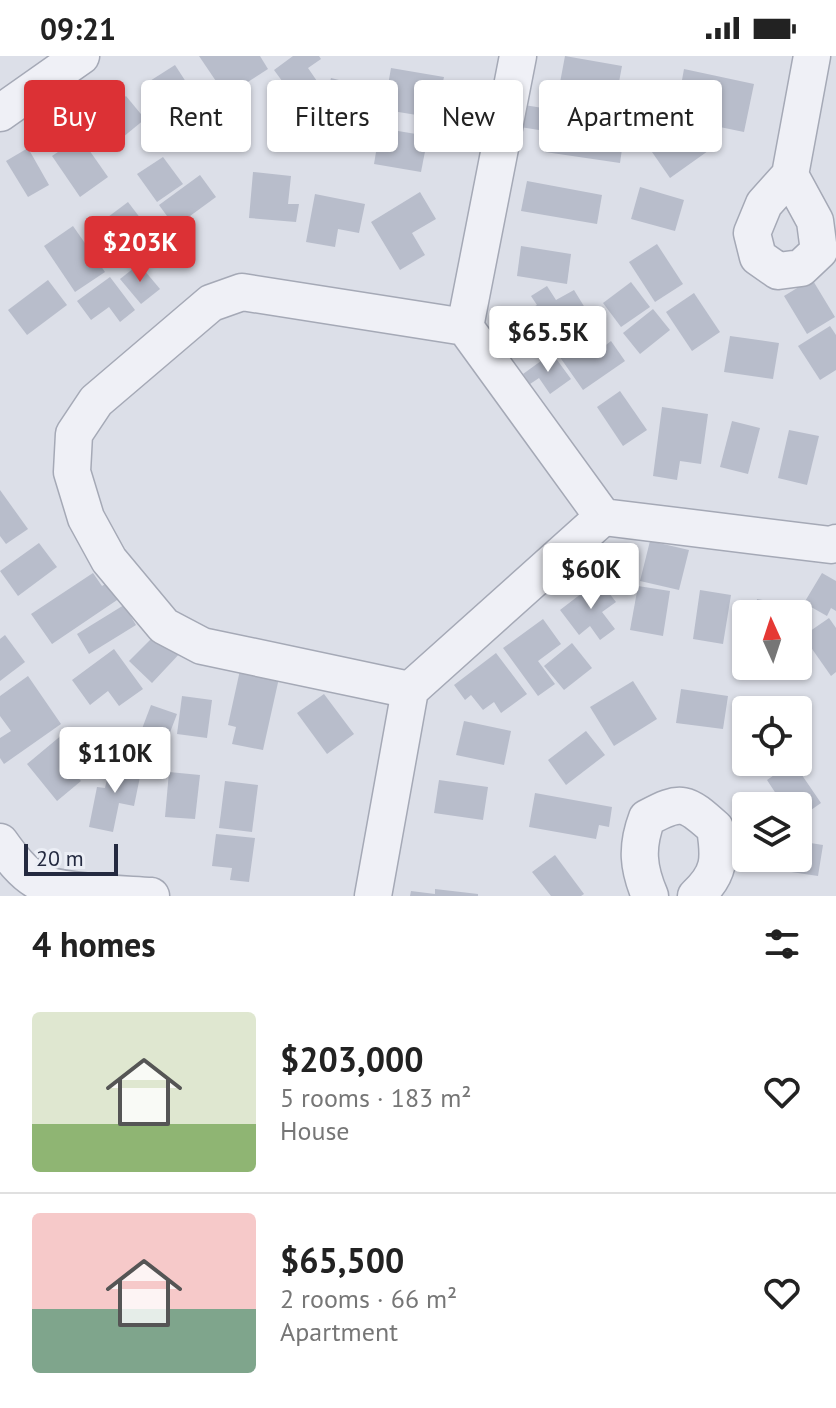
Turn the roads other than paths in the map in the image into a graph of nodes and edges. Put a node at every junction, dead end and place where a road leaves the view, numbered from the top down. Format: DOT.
graph roads {
  1 [pos="81,56"];
  2 [pos="518,56"];
  3 [pos="812,56"];
  4 [pos="0,113"];
  5 [pos="790,175"];
  6 [pos="465,327"];
  7 [pos="603,517"];
  8 [pos="834,546"];
  9 [pos="410,690"];
  10 [pos="0,842"];
  11 [pos="151,896"];
  12 [pos="373,896"];
  13 [pos="650,896"];
  14 [pos="696,896"];
  1 -- 4 [label="street"];
  2 -- 6 [label="street"];
  3 -- 5 [label="street"];
  6 -- 7 [label="street"];
  6 -- 9 [label="street"];
  7 -- 8 [label="street"];
  7 -- 9 [label="street"];
  9 -- 12 [label="street"];
  10 -- 11 [label="street"];
  13 -- 14 [label="street"];
}
